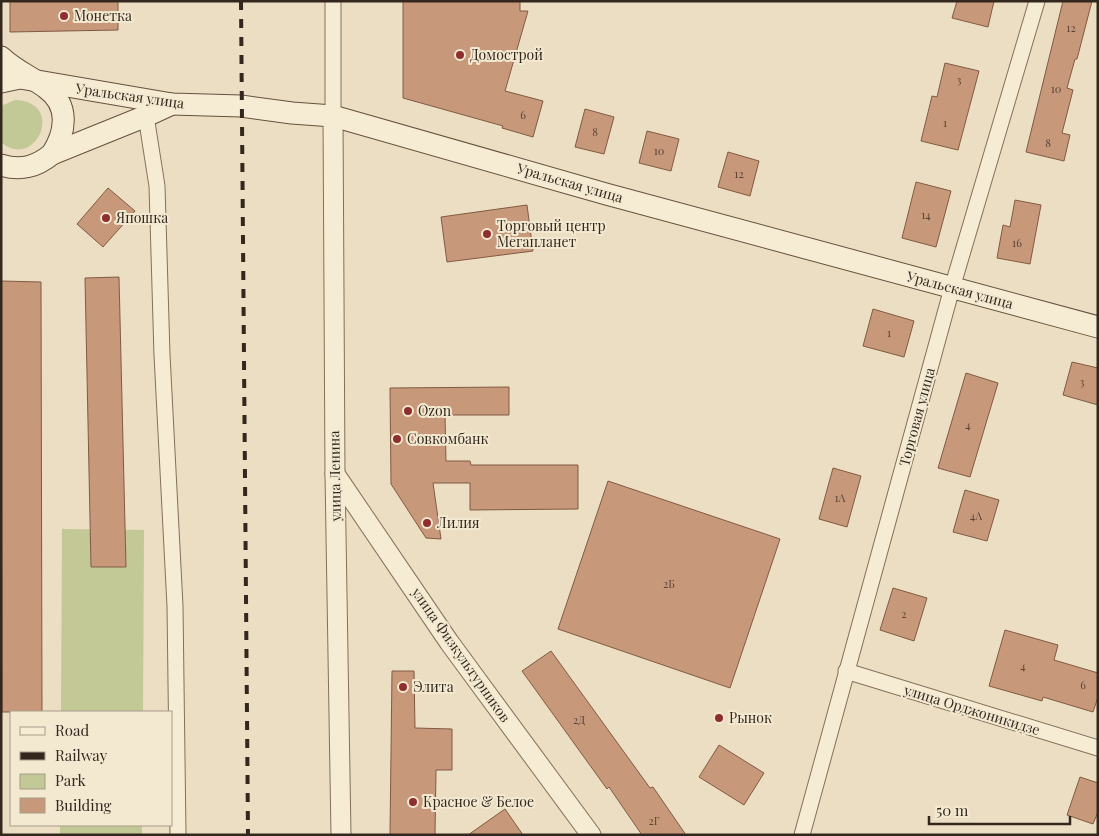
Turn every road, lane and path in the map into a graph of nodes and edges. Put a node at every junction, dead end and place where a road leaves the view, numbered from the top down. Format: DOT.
graph roads {
  1 [pos="332,1"];
  2 [pos="1037,1"];
  3 [pos="1,57"];
  4 [pos="34,81"];
  5 [pos="1,82"];
  6 [pos="172,104"];
  7 [pos="146,116"];
  8 [pos="333,116"];
  9 [pos="52,154"];
  10 [pos="5,169"];
  11 [pos="952,288"];
  12 [pos="1098,327"];
  13 [pos="335,474"];
  14 [pos="846,671"];
  15 [pos="1098,748"];
  16 [pos="178,835"];
  17 [pos="341,835"];
  18 [pos="590,835"];
  19 [pos="802,835"];
  1 -- 8 [label="street"];
  2 -- 11 [label="street, Торговая улица"];
  3 -- 4 [label="main road"];
  4 -- 5 [label="main road, Уральская улица"];
  4 -- 6 [label="main road, Уральская улица"];
  4 -- 9 [label="main road"];
  6 -- 7 [label="main road"];
  6 -- 8 [label="main road, Уральская улица"];
  7 -- 9 [label="main road"];
  7 -- 16 [label="street"];
  8 -- 11 [label="main road, Уральская улица"];
  8 -- 13 [label="street, улица Ленина"];
  9 -- 10 [label="main road"];
  11 -- 12 [label="main road, Уральская улица"];
  11 -- 14 [label="street, Торговая улица"];
  13 -- 17 [label="street, улица Ленина"];
  13 -- 18 [label="street, улица Физкультурников"];
  14 -- 15 [label="street, улица Орджоникидзе"];
  14 -- 19 [label="street, Торговая улица"];
}
